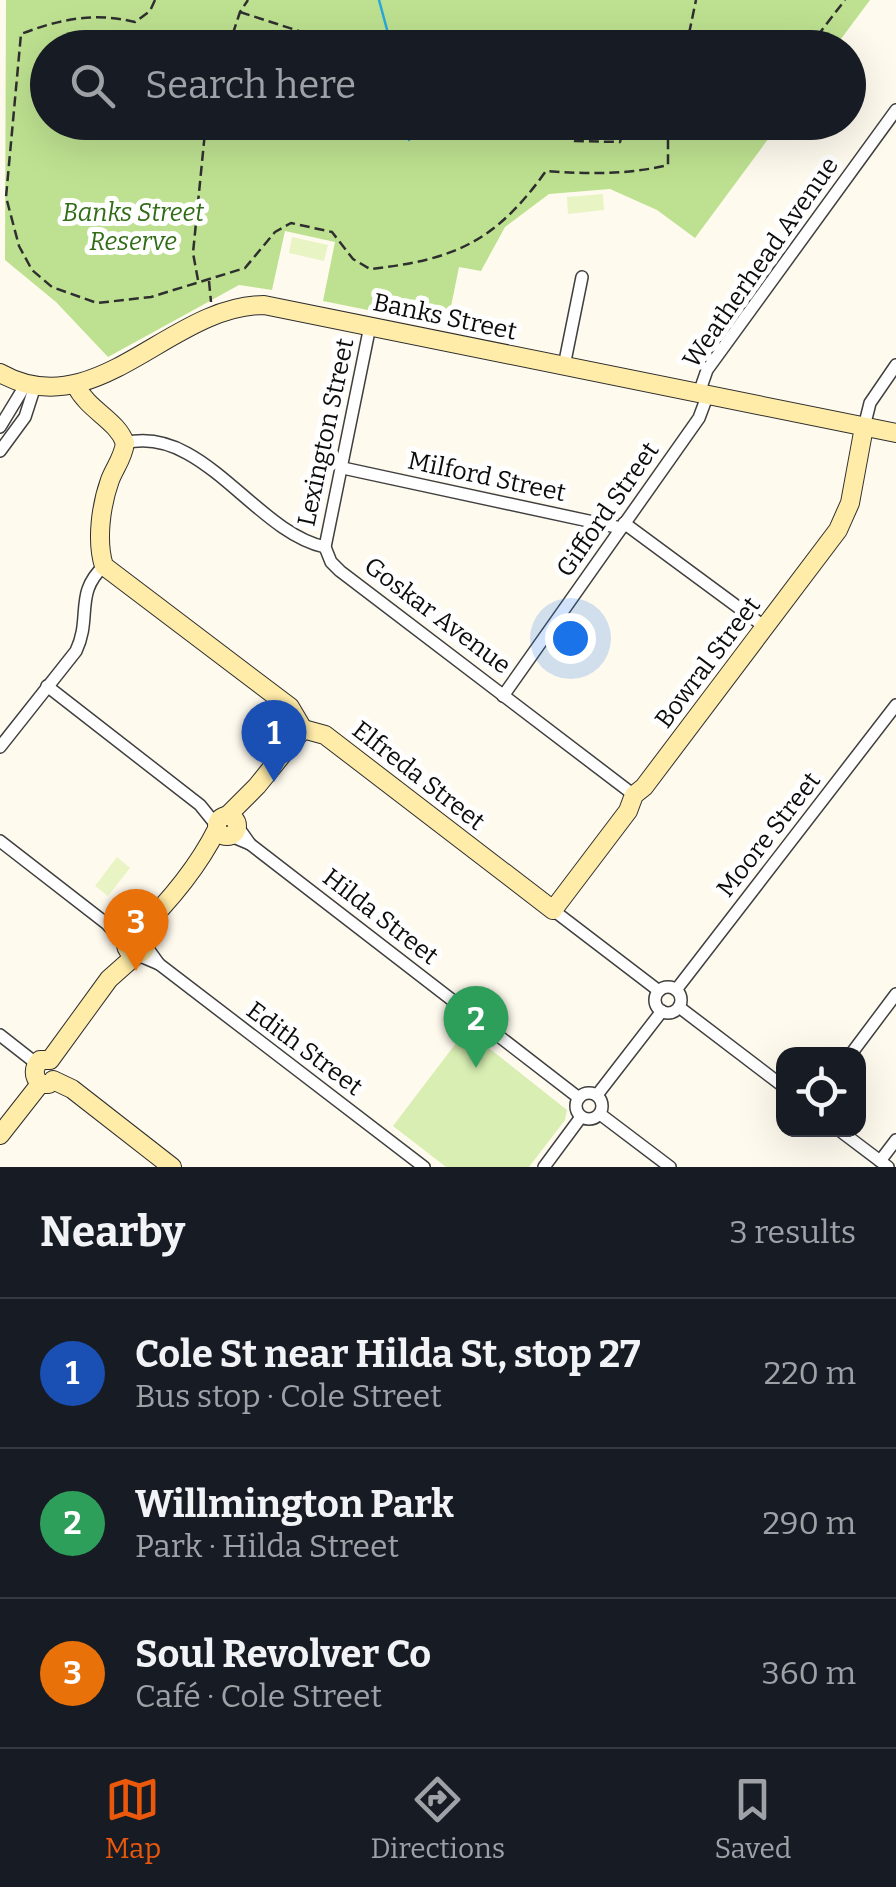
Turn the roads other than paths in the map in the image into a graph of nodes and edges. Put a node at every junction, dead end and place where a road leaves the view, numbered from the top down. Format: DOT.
graph roads {
  1 [pos="896,110"];
  2 [pos="582,277"];
  3 [pos="370,326"];
  4 [pos="896,365"];
  5 [pos="564,366"];
  6 [pos="0,373"];
  7 [pos="31,385"];
  8 [pos="76,386"];
  9 [pos="704,394"];
  10 [pos="9,416"];
  11 [pos="20,425"];
  12 [pos="0,427"];
  13 [pos="864,427"];
  14 [pos="896,433"];
  15 [pos="125,443"];
  16 [pos="0,450"];
  17 [pos="343,468"];
  18 [pos="622,526"];
  19 [pos="325,547"];
  20 [pos="104,566"];
  21 [pos="765,626"];
  22 [pos="47,686"];
  23 [pos="503,696"];
  24 [pos="896,705"];
  25 [pos="303,729"];
  26 [pos="0,747"];
  27 [pos="634,795"];
  28 [pos="228,826"];
  29 [pos="0,841"];
  30 [pos="553,910"];
  31 [pos="136,944"];
  32 [pos="676,990"];
  33 [pos="659,991"];
  34 [pos="896,994"];
  35 [pos="679,1007"];
  36 [pos="662,1011"];
  37 [pos="0,1035"];
  38 [pos="856,1047"];
  39 [pos="43,1062"];
  40 [pos="776,1081"];
  41 [pos="46,1082"];
  42 [pos="597,1095"];
  43 [pos="578,1098"];
  44 [pos="600,1114"];
  45 [pos="581,1116"];
  46 [pos="0,1135"];
  47 [pos="848,1137"];
  48 [pos="896,1140"];
  49 [pos="884,1164"];
  50 [pos="172,1167"];
  51 [pos="424,1167"];
  52 [pos="544,1167"];
  53 [pos="670,1167"];
  1 -- 9 [label="street, Weatherhead Avenue"];
  2 -- 5 [label="street"];
  3 -- 5 [label="street, Banks Street"];
  3 -- 8 [label="street, Banks Street"];
  3 -- 17 [label="street, Lexington Street"];
  4 -- 13 [label="street"];
  5 -- 9 [label="street, Banks Street"];
  6 -- 7 [label="street, Banks Street"];
  7 -- 8 [label="street, Banks Street"];
  7 -- 10 [label="street"];
  7 -- 11 [label="street"];
  8 -- 15 [label="street"];
  9 -- 13 [label="street, Banks Street"];
  9 -- 18 [label="street, Gifford Street"];
  10 -- 11 [label="street"];
  10 -- 12 [label="street"];
  11 -- 16 [label="street"];
  13 -- 14 [label="street, Banks Street"];
  13 -- 21 [label="street, Bowral Street"];
  15 -- 19 [label="street, Goskar Avenue"];
  15 -- 20 [label="street"];
  17 -- 18 [label="street, Milford Street"];
  17 -- 19 [label="street, Lexington Street"];
  18 -- 21 [label="street, Milford Street"];
  18 -- 23 [label="street, Gifford Street"];
  19 -- 23 [label="street, Goskar Avenue"];
  20 -- 22 [label="street"];
  20 -- 25 [label="street, Elfreda Street"];
  21 -- 27 [label="street, Bowral Street"];
  22 -- 26 [label="street"];
  22 -- 28 [label="street, Hilda Street"];
  23 -- 27 [label="street, Goskar Avenue"];
  24 -- 32 [label="street, Moore Street"];
  25 -- 28 [label="street"];
  25 -- 30 [label="street, Elfreda Street"];
  27 -- 30 [label="street, Bowral Street"];
  28 -- 31 [label="street"];
  28 -- 43 [label="street, Hilda Street"];
  29 -- 31 [label="street, Edith Street"];
  30 -- 33 [label="street, Elfreda Street"];
  31 -- 39 [label="street"];
  31 -- 51 [label="street, Edith Street"];
  32 -- 33 [label="street"];
  32 -- 35 [label="street"];
  33 -- 36 [label="street"];
  34 -- 38 [label="street"];
  35 -- 36 [label="street"];
  35 -- 40 [label="street"];
  36 -- 42 [label="street"];
  37 -- 39 [label="street"];
  39 -- 41 [label="street"];
  41 -- 46 [label="street"];
  41 -- 50 [label="street"];
  42 -- 43 [label="street"];
  42 -- 44 [label="street"];
  43 -- 45 [label="street"];
  44 -- 45 [label="street"];
  44 -- 53 [label="street"];
  45 -- 52 [label="street"];
  47 -- 49 [label="street"];
  48 -- 49 [label="street"];
}
